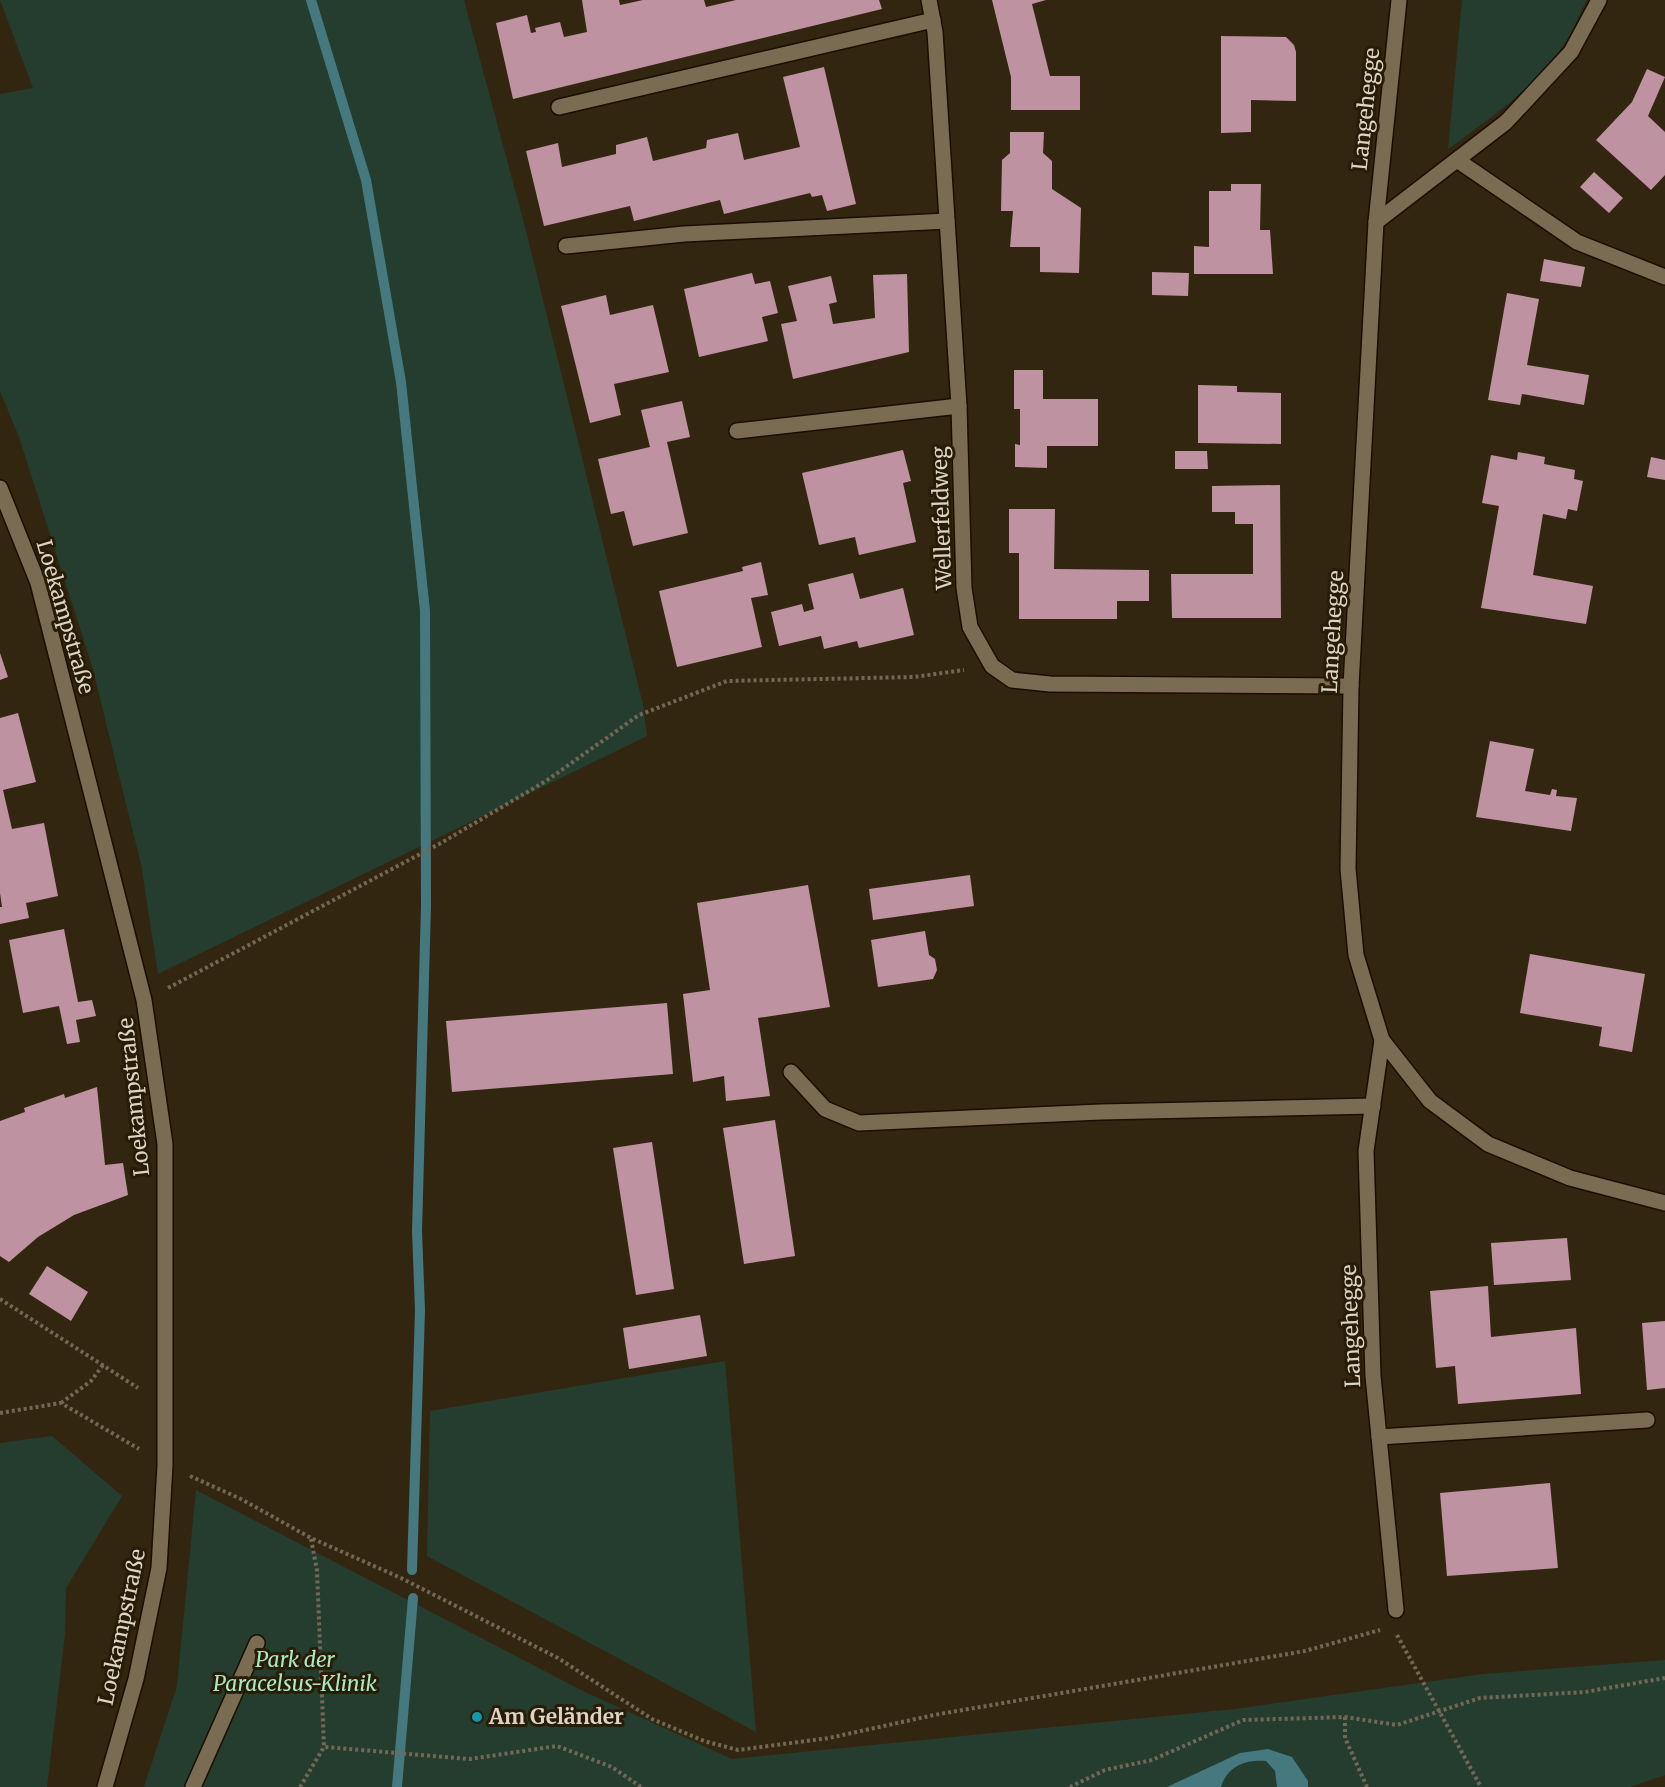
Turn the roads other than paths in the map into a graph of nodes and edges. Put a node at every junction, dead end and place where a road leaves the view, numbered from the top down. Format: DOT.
graph roads {
  1 [pos="929,0"];
  2 [pos="1398,0"];
  3 [pos="1599,0"];
  4 [pos="933,20"];
  5 [pos="559,107"];
  6 [pos="1457,160"];
  7 [pos="947,221"];
  8 [pos="1376,222"];
  9 [pos="566,246"];
  10 [pos="1665,277"];
  11 [pos="959,406"];
  12 [pos="737,431"];
  13 [pos="0,488"];
  14 [pos="1351,686"];
  15 [pos="1382,1041"];
  16 [pos="791,1072"];
  17 [pos="1373,1106"];
  18 [pos="1665,1203"];
  19 [pos="1647,1420"];
  20 [pos="1379,1437"];
  21 [pos="1396,1610"];
  22 [pos="257,1643"];
  23 [pos="105,1787"];
  24 [pos="193,1787"];
  1 -- 4 [label="street, Wellerfeldweg"];
  2 -- 8 [label="street, Langehegge"];
  3 -- 6 [label="street"];
  4 -- 5 [label="street"];
  4 -- 7 [label="street, Wellerfeldweg"];
  6 -- 8 [label="street"];
  6 -- 10 [label="street"];
  7 -- 9 [label="street"];
  7 -- 11 [label="street, Wellerfeldweg"];
  8 -- 14 [label="street, Langehegge"];
  11 -- 12 [label="street"];
  11 -- 14 [label="street, Wellerfeldweg"];
  13 -- 23 [label="street, Loekampstraße"];
  14 -- 15 [label="street, Langehegge"];
  15 -- 17 [label="street, Langehegge"];
  15 -- 18 [label="street, Langehegge"];
  16 -- 17 [label="street"];
  17 -- 20 [label="street, Langehegge"];
  19 -- 20 [label="street"];
  20 -- 21 [label="street, Langehegge"];
  22 -- 24 [label="street"];
}
